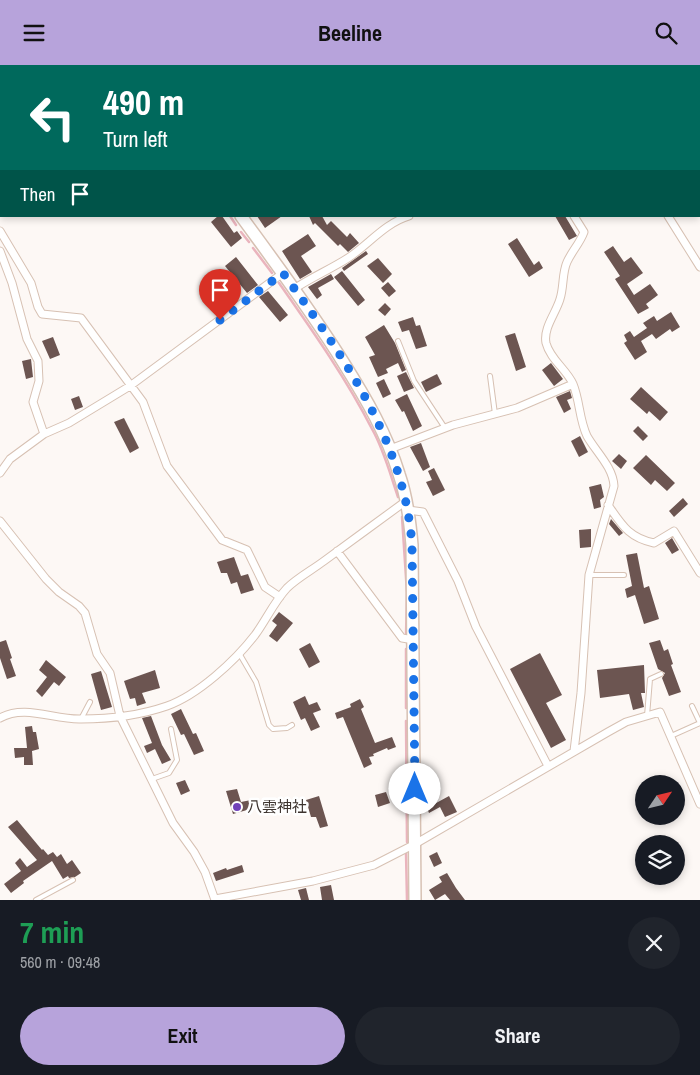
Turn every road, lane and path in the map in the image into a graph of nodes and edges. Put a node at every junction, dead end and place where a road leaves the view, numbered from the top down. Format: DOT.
graph roads {
  1 [pos="242,217"];
  2 [pos="407,217"];
  3 [pos="575,217"];
  4 [pos="669,217"];
  5 [pos="0,231"];
  6 [pos="0,251"];
  7 [pos="700,267"];
  8 [pos="283,273"];
  9 [pos="294,289"];
  10 [pos="398,341"];
  11 [pos="490,376"];
  12 [pos="573,384"];
  13 [pos="130,386"];
  14 [pos="495,414"];
  15 [pos="445,428"];
  16 [pos="44,434"];
  17 [pos="390,449"];
  18 [pos="0,473"];
  19 [pos="407,505"];
  20 [pos="608,505"];
  21 [pos="0,521"];
  22 [pos="337,551"];
  23 [pos="700,573"];
  24 [pos="589,575"];
  25 [pos="624,575"];
  26 [pos="280,597"];
  27 [pos="414,640"];
  28 [pos="239,653"];
  29 [pos="661,673"];
  30 [pos="90,702"];
  31 [pos="692,706"];
  32 [pos="0,716"];
  33 [pos="120,716"];
  34 [pos="647,716"];
  35 [pos="81,719"];
  36 [pos="700,723"];
  37 [pos="292,725"];
  38 [pos="170,729"];
  39 [pos="671,736"];
  40 [pos="574,751"];
  41 [pos="548,766"];
  42 [pos="151,779"];
  43 [pos="700,804"];
  44 [pos="415,844"];
  45 [pos="73,881"];
  46 [pos="215,899"];
  47 [pos="36,900"];
  48 [pos="415,900"];
  1 -- 8 [label="main road"];
  2 -- 9 [label="street"];
  3 -- 12 [label="street"];
  4 -- 7 [label="street"];
  5 -- 13 [label="street"];
  6 -- 16 [label="street"];
  8 -- 9 [label="main road"];
  8 -- 13 [label="street"];
  9 -- 17 [label="main road"];
  10 -- 15 [label="lane"];
  11 -- 14 [label="lane"];
  12 -- 14 [label="street"];
  12 -- 20 [label="street"];
  13 -- 16 [label="street"];
  13 -- 26 [label="street"];
  14 -- 15 [label="street"];
  15 -- 17 [label="street"];
  16 -- 18 [label="street"];
  17 -- 19 [label="main road"];
  19 -- 22 [label="street"];
  19 -- 27 [label="main road"];
  19 -- 41 [label="street"];
  20 -- 23 [label="street"];
  20 -- 24 [label="street"];
  21 -- 33 [label="street"];
  22 -- 26 [label="street"];
  22 -- 27 [label="street"];
  24 -- 25 [label="lane"];
  24 -- 40 [label="street"];
  26 -- 28 [label="street"];
  27 -- 44 [label="main road"];
  28 -- 33 [label="street"];
  28 -- 37 [label="lane"];
  29 -- 34 [label="lane"];
  30 -- 35 [label="lane"];
  31 -- 36 [label="lane"];
  32 -- 35 [label="street"];
  33 -- 35 [label="street"];
  33 -- 42 [label="street"];
  34 -- 39 [label="street"];
  34 -- 40 [label="street"];
  36 -- 39 [label="lane"];
  38 -- 42 [label="lane"];
  39 -- 43 [label="street"];
  40 -- 41 [label="street"];
  41 -- 44 [label="street"];
  42 -- 46 [label="street"];
  44 -- 46 [label="street"];
  44 -- 48 [label="main road"];
  45 -- 47 [label="lane"];
}
